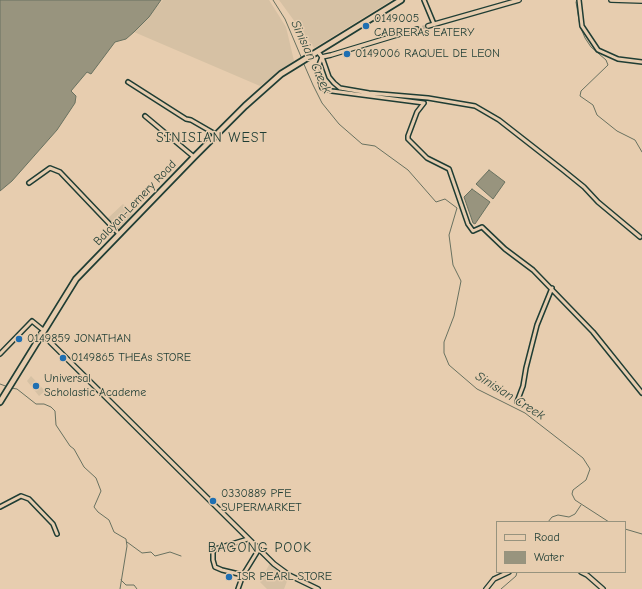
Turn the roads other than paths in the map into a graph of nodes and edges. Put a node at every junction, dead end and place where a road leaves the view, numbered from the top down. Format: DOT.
graph roads {
  1 [pos="401,0"];
  2 [pos="424,0"];
  3 [pos="519,0"];
  4 [pos="579,0"];
  5 [pos="611,0"];
  6 [pos="642,1"];
  7 [pos="434,24"];
  8 [pos="428,26"];
  9 [pos="417,29"];
  10 [pos="318,52"];
  11 [pos="322,57"];
  12 [pos="642,62"];
  13 [pos="128,82"];
  14 [pos="145,116"];
  15 [pos="216,135"];
  16 [pos="194,157"];
  17 [pos="29,184"];
  18 [pos="120,234"];
  19 [pos="640,237"];
  20 [pos="552,288"];
  21 [pos="42,332"];
  22 [pos="0,354"];
  23 [pos="642,393"];
  24 [pos="0,402"];
  25 [pos="517,402"];
  26 [pos="0,507"];
  27 [pos="57,534"];
  28 [pos="248,539"];
  29 [pos="259,550"];
  30 [pos="507,573"];
  31 [pos="583,573"];
  32 [pos="243,575"];
  33 [pos="238,589"];
  34 [pos="318,589"];
  35 [pos="486,589"];
  36 [pos="603,589"];
  1 -- 10 [label="main road, Balayan-Lemery Road"];
  2 -- 7 [label="street"];
  3 -- 7 [label="street"];
  4 -- 12 [label="street"];
  5 -- 6 [label="street"];
  7 -- 8 [label="street"];
  9 -- 11 [label="street"];
  10 -- 11 [label="street"];
  10 -- 15 [label="main road, Balayan-Lemery Road"];
  11 -- 19 [label="street"];
  11 -- 20 [label="street"];
  13 -- 15 [label="street"];
  14 -- 16 [label="street"];
  15 -- 16 [label="main road, Balayan-Lemery Road"];
  16 -- 18 [label="main road, Balayan-Lemery Road"];
  17 -- 18 [label="street"];
  18 -- 21 [label="main road, Balayan-Lemery Road"];
  20 -- 23 [label="street"];
  20 -- 25 [label="street"];
  21 -- 22 [label="street"];
  21 -- 24 [label="main road, Balayan-Lemery Road"];
  21 -- 28 [label="street"];
  26 -- 27 [label="street"];
  28 -- 29 [label="street"];
  28 -- 32 [label="street"];
  29 -- 32 [label="street"];
  29 -- 34 [label="street"];
  30 -- 35 [label="street"];
  31 -- 36 [label="street"];
  32 -- 33 [label="street"];
}
